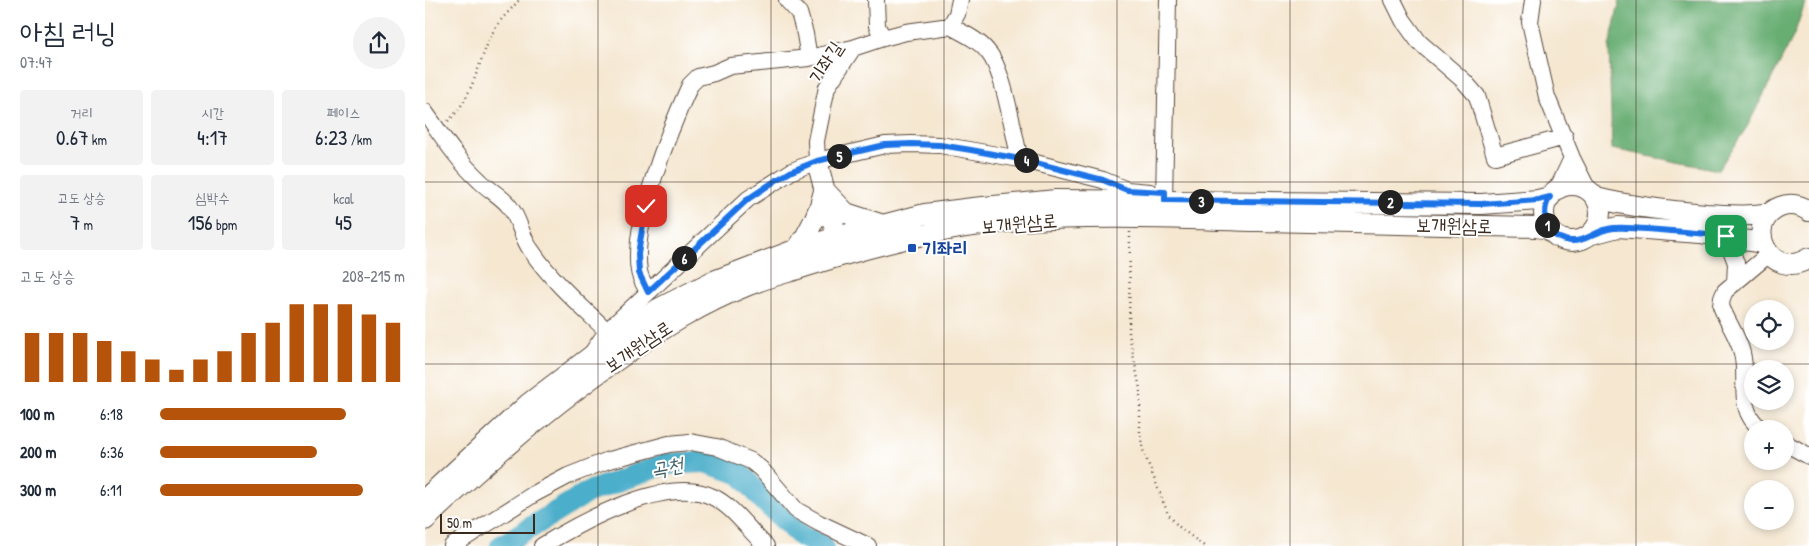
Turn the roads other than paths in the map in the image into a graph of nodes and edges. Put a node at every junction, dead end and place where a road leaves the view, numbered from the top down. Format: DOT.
graph roads {
  1 [pos="787,0"];
  2 [pos="876,0"];
  3 [pos="960,0"];
  4 [pos="1168,0"];
  5 [pos="1393,0"];
  6 [pos="1533,0"];
  7 [pos="950,26"];
  8 [pos="883,38"];
  9 [pos="853,48"];
  10 [pos="809,58"];
  11 [pos="425,112"];
  12 [pos="1565,137"];
  13 [pos="1572,158"];
  14 [pos="1020,159"];
  15 [pos="817,161"];
  16 [pos="824,190"];
  17 [pos="1553,193"];
  18 [pos="1592,194"];
  19 [pos="1165,196"];
  20 [pos="1809,211"];
  21 [pos="1770,213"];
  22 [pos="883,226"];
  23 [pos="1549,229"];
  24 [pos="1592,234"];
  25 [pos="1726,236"];
  26 [pos="839,246"];
  27 [pos="1765,248"];
  28 [pos="797,249"];
  29 [pos="1809,258"];
  30 [pos="1735,283"];
  31 [pos="648,292"];
  32 [pos="607,331"];
  33 [pos="590,357"];
  34 [pos="1752,420"];
  35 [pos="1794,448"];
  36 [pos="1809,456"];
  37 [pos="425,499"];
  38 [pos="425,520"];
  39 [pos="452,546"];
  40 [pos="542,546"];
  41 [pos="766,546"];
  42 [pos="868,546"];
  1 -- 10 [label="street"];
  2 -- 8 [label="street"];
  3 -- 7 [label="street"];
  4 -- 19 [label="street"];
  5 -- 12 [label="street"];
  6 -- 12 [label="street"];
  7 -- 8 [label="street, 기좌길"];
  7 -- 14 [label="street"];
  8 -- 9 [label="street, 기좌길"];
  9 -- 10 [label="street"];
  9 -- 15 [label="street, 기좌길"];
  10 -- 31 [label="street"];
  11 -- 32 [label="street"];
  12 -- 13 [label="street"];
  13 -- 17 [label="street"];
  13 -- 18 [label="street"];
  14 -- 15 [label="street, 보개원삼로"];
  14 -- 19 [label="street, 보개원삼로"];
  15 -- 16 [label="main road"];
  15 -- 31 [label="street, 보개원삼로"];
  16 -- 22 [label="main road"];
  16 -- 26 [label="main road"];
  16 -- 28 [label="main road"];
  17 -- 18 [label="main road, 보개원삼로"];
  17 -- 19 [label="main road, 보개원삼로"];
  17 -- 23 [label="main road"];
  18 -- 21 [label="main road, 보개원삼로"];
  18 -- 24 [label="main road"];
  19 -- 22 [label="main road, 보개원삼로"];
  20 -- 21 [label="main road, 보개원삼로"];
  21 -- 27 [label="main road"];
  22 -- 26 [label="main road, 보개원삼로"];
  23 -- 24 [label="main road, 보개원삼로"];
  23 -- 26 [label="main road, 보개원삼로"];
  24 -- 25 [label="main road, 보개원삼로"];
  25 -- 27 [label="main road, 보개원삼로"];
  25 -- 30 [label="street"];
  26 -- 28 [label="main road, 보개원삼로"];
  26 -- 38 [label="main road, 보개원삼로"];
  27 -- 29 [label="main road, 보개원삼로"];
  27 -- 30 [label="street"];
  28 -- 33 [label="main road, 보개원삼로"];
  30 -- 34 [label="street"];
  31 -- 32 [label="street, 보개원삼로"];
  32 -- 33 [label="street, 보개원삼로"];
  33 -- 37 [label="main road, 보개원삼로"];
  35 -- 36 [label="street"];
  39 -- 42 [label="street"];
  40 -- 41 [label="street"];
}
